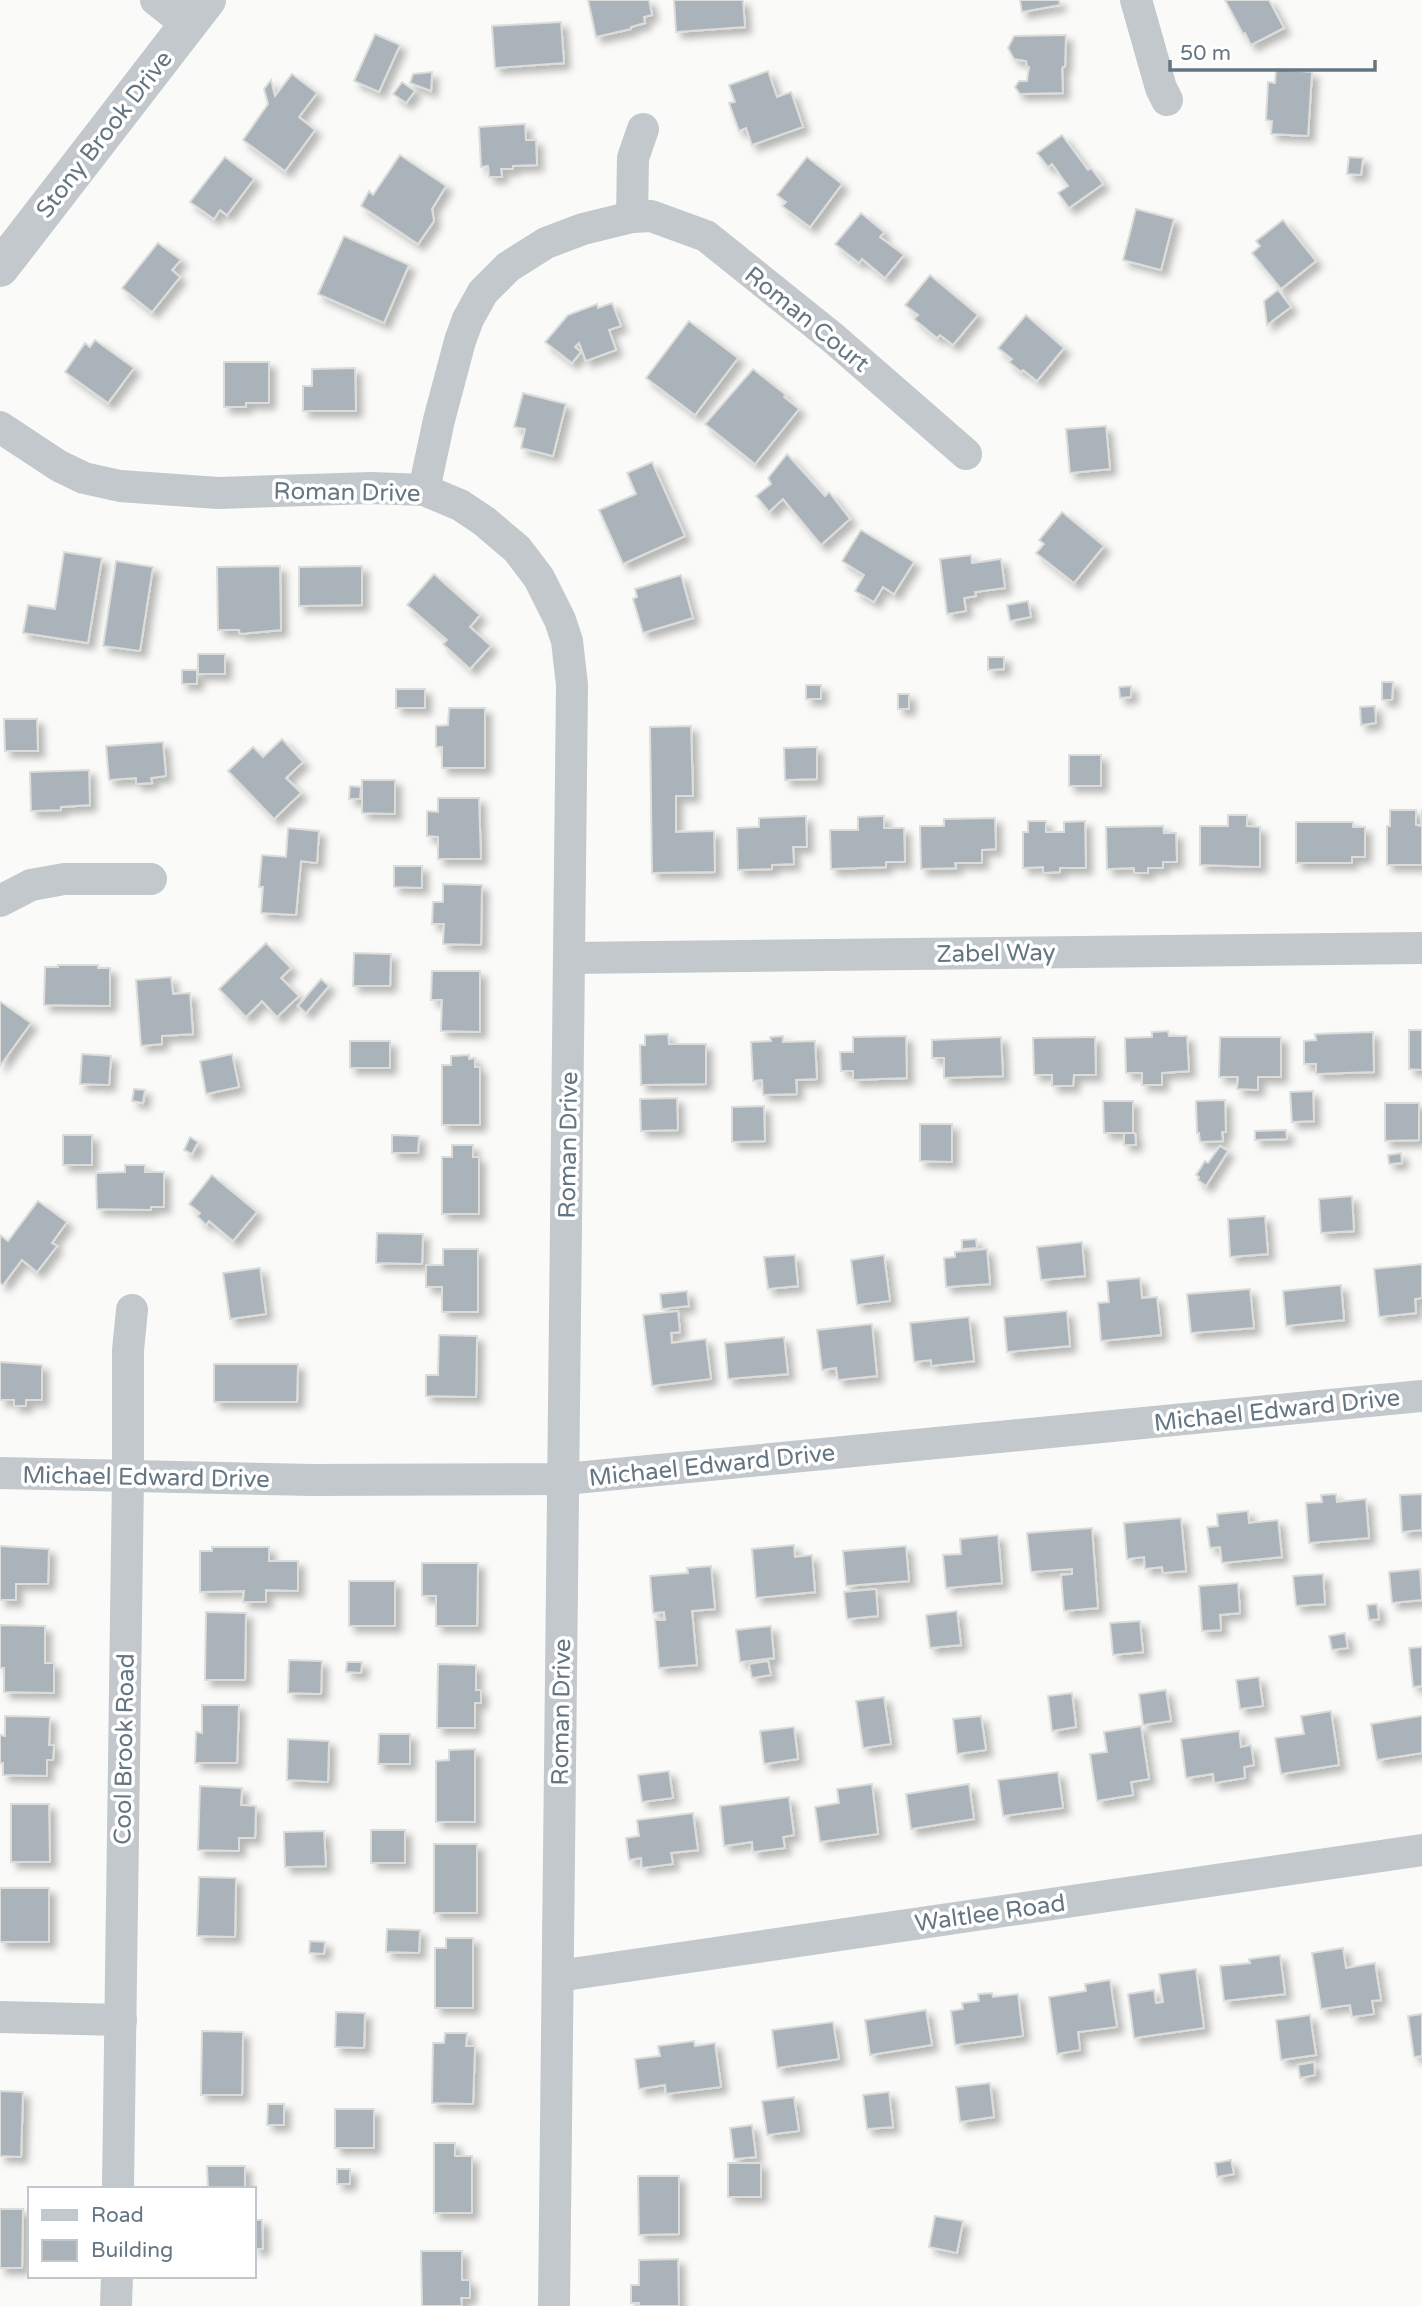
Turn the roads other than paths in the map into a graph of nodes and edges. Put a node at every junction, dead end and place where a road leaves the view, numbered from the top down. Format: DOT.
graph roads {
  1 [pos="156,0"];
  2 [pos="1136,0"];
  3 [pos="198,12"];
  4 [pos="1167,100"];
  5 [pos="643,129"];
  6 [pos="632,217"];
  7 [pos="0,268"];
  8 [pos="0,427"];
  9 [pos="967,454"];
  10 [pos="424,490"];
  11 [pos="151,879"];
  12 [pos="0,901"];
  13 [pos="1422,948"];
  14 [pos="569,957"];
  15 [pos="132,1310"];
  16 [pos="1422,1396"];
  17 [pos="0,1473"];
  18 [pos="128,1478"];
  19 [pos="565,1479"];
  20 [pos="1422,1850"];
  21 [pos="558,1976"];
  22 [pos="0,2017"];
  23 [pos="121,2020"];
  24 [pos="118,2187"];
  25 [pos="117,2278"];
  26 [pos="116,2306"];
  27 [pos="554,2306"];
  1 -- 3 [label="street"];
  2 -- 4 [label="street"];
  3 -- 7 [label="street, Stony Brook Drive"];
  5 -- 6 [label="street"];
  6 -- 9 [label="street, Roman Court"];
  6 -- 10 [label="street, Roman Court"];
  8 -- 10 [label="street, Roman Drive"];
  10 -- 14 [label="street, Roman Drive"];
  11 -- 12 [label="street"];
  13 -- 14 [label="street, Zabel Way"];
  14 -- 19 [label="street, Roman Drive"];
  15 -- 18 [label="street, Cool Brook Road"];
  16 -- 19 [label="street, Michael Edward Drive"];
  17 -- 18 [label="street, Michael Edward Drive"];
  18 -- 19 [label="street, Michael Edward Drive"];
  18 -- 23 [label="street, Cool Brook Road"];
  19 -- 21 [label="street, Roman Drive"];
  20 -- 21 [label="street, Waltlee Road"];
  21 -- 27 [label="street, Roman Drive"];
  22 -- 23 [label="street"];
  23 -- 24 [label="street, Cool Brook Road"];
  25 -- 26 [label="street"];
}
